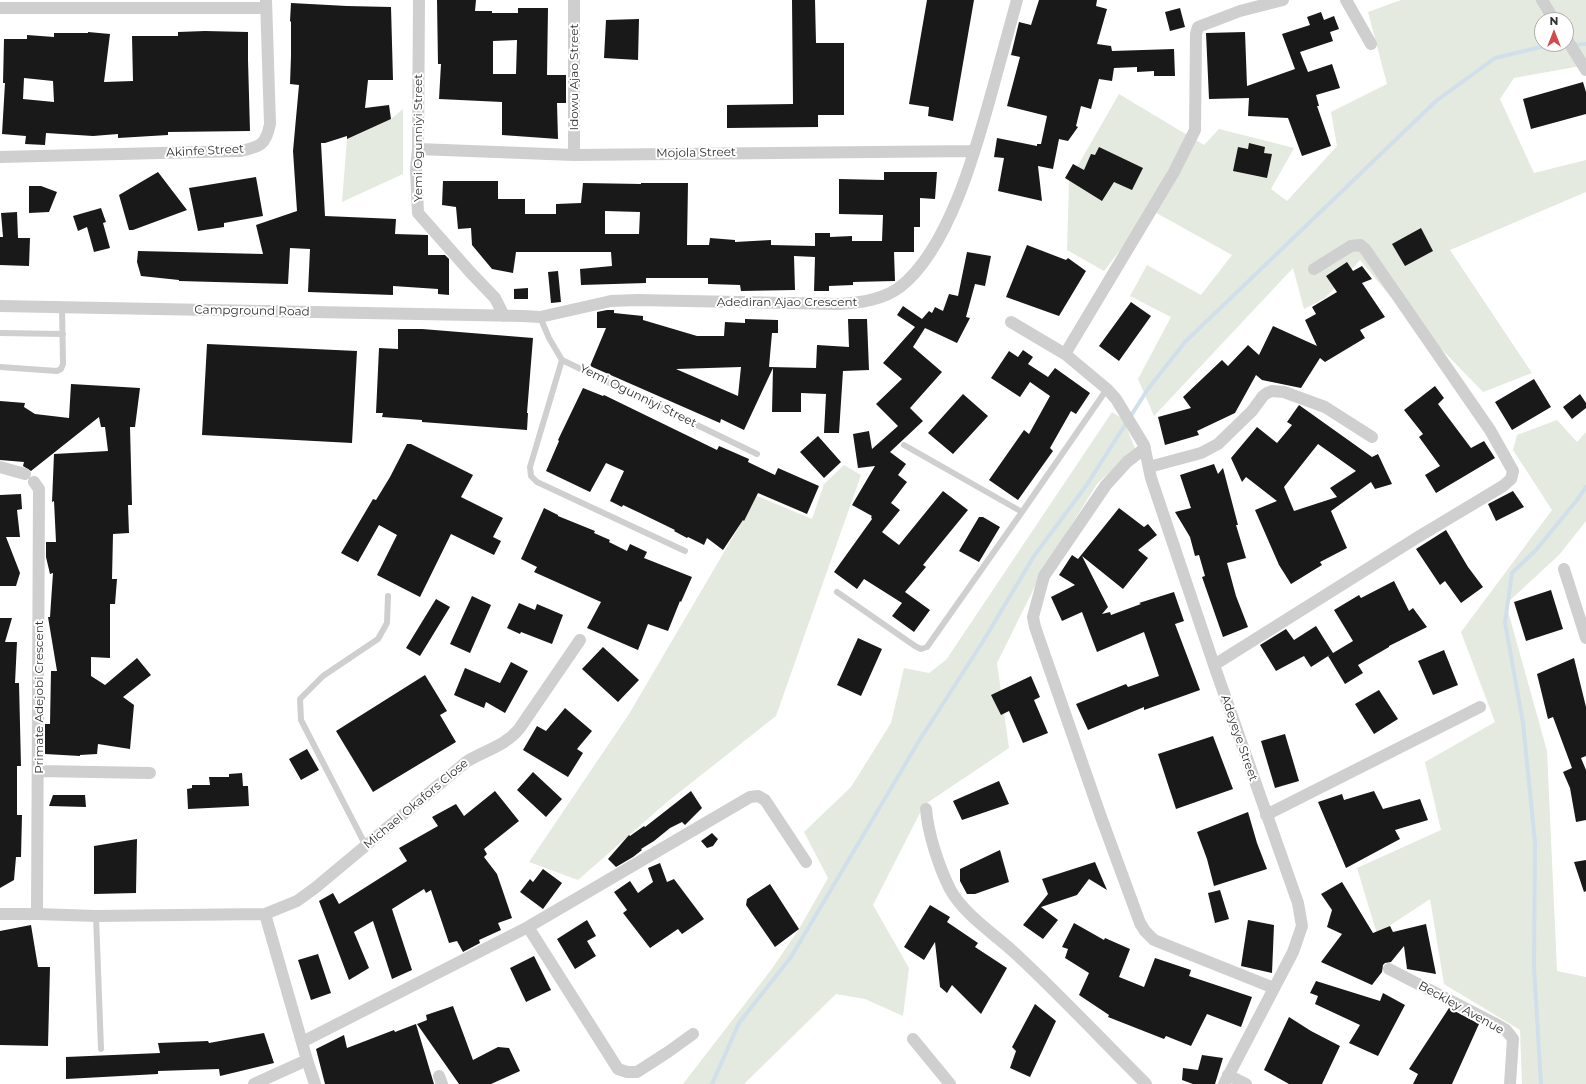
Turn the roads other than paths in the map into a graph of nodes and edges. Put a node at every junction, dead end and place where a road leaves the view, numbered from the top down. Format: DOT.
graph roads {
  1 [pos="419,0"];
  2 [pos="574,0"];
  3 [pos="1017,0"];
  4 [pos="1346,0"];
  5 [pos="1278,1"];
  6 [pos="35,4"];
  7 [pos="131,4"];
  8 [pos="266,4"];
  9 [pos="0,8"];
  10 [pos="1371,44"];
  11 [pos="1574,51"];
  12 [pos="1586,70"];
  13 [pos="418,149"];
  14 [pos="974,151"];
  15 [pos="574,155"];
  16 [pos="0,156"];
  17 [pos="1314,269"];
  18 [pos="0,306"];
  19 [pos="62,307"];
  20 [pos="504,316"];
  21 [pos="540,317"];
  22 [pos="1011,322"];
  23 [pos="0,333"];
  24 [pos="63,334"];
  25 [pos="1065,354"];
  26 [pos="562,360"];
  27 [pos="0,367"];
  28 [pos="1107,389"];
  29 [pos="1372,437"];
  30 [pos="904,445"];
  31 [pos="1144,446"];
  32 [pos="757,454"];
  33 [pos="0,467"];
  34 [pos="1149,467"];
  35 [pos="25,474"];
  36 [pos="34,482"];
  37 [pos="1022,512"];
  38 [pos="684,551"];
  39 [pos="1564,569"];
  40 [pos="837,592"];
  41 [pos="388,596"];
  42 [pos="1586,638"];
  43 [pos="580,640"];
  44 [pos="1214,665"];
  45 [pos="1480,707"];
  46 [pos="38,771"];
  47 [pos="150,773"];
  48 [pos="926,809"];
  49 [pos="1266,815"];
  50 [pos="366,846"];
  51 [pos="806,862"];
  52 [pos="0,914"];
  53 [pos="37,914"];
  54 [pos="265,914"];
  55 [pos="96,916"];
  56 [pos="528,927"];
  57 [pos="1389,969"];
  58 [pos="1274,988"];
  59 [pos="693,1034"];
  60 [pos="913,1039"];
  61 [pos="302,1042"];
  62 [pos="101,1049"];
  63 [pos="307,1060"];
  64 [pos="1226,1080"];
  65 [pos="254,1084"];
  66 [pos="315,1084"];
  67 [pos="950,1084"];
  68 [pos="1146,1084"];
  69 [pos="1246,1084"];
  70 [pos="1510,1084"];
  1 -- 13 [label="street, Yemi Ogunniyi Street"];
  2 -- 15 [label="street, Idowu Ajao Street"];
  3 -- 14 [label="street, Adediran Ajao Crescent"];
  4 -- 10 [label="street"];
  5 -- 25 [label="street"];
  6 -- 7 [label="street"];
  6 -- 9 [label="street"];
  7 -- 8 [label="street"];
  8 -- 16 [label="street, Akinfe Street"];
  11 -- 12 [label="street"];
  13 -- 15 [label="street, Mojola Street"];
  13 -- 20 [label="street, Yemi Ogunniyi Street"];
  14 -- 15 [label="street, Mojola Street"];
  14 -- 21 [label="street, Adediran Ajao Crescent"];
  17 -- 44 [label="street"];
  18 -- 19 [label="street, Campground Road"];
  19 -- 20 [label="street, Campground Road"];
  19 -- 24 [label="lane"];
  20 -- 21 [label="street, Adediran Ajao Crescent"];
  21 -- 26 [label="lane"];
  22 -- 25 [label="street, Adeyeye Street"];
  23 -- 24 [label="lane"];
  24 -- 27 [label="lane"];
  25 -- 28 [label="street, Adeyeye Street"];
  26 -- 32 [label="lane, Yemi Ogunniyi Street"];
  26 -- 38 [label="lane"];
  28 -- 31 [label="street, Adeyeye Street"];
  28 -- 37 [label="lane"];
  29 -- 34 [label="street"];
  30 -- 37 [label="lane"];
  31 -- 34 [label="street, Adeyeye Street"];
  31 -- 58 [label="street"];
  33 -- 35 [label="street"];
  34 -- 44 [label="street, Adeyeye Street"];
  36 -- 46 [label="street, Primate Adejobi Crescent"];
  37 -- 40 [label="lane"];
  39 -- 42 [label="street"];
  41 -- 50 [label="lane"];
  43 -- 50 [label="street, Michael Okafors Close"];
  44 -- 49 [label="street, Adeyeye Street"];
  45 -- 49 [label="street"];
  46 -- 47 [label="street"];
  46 -- 53 [label="street, Primate Adejobi Crescent"];
  48 -- 68 [label="street"];
  49 -- 58 [label="street, Adeyeye Street"];
  50 -- 54 [label="street, Michael Okafors Close"];
  51 -- 56 [label="street"];
  52 -- 53 [label="street, Michael Okafors Close"];
  53 -- 55 [label="street, Michael Okafors Close"];
  54 -- 55 [label="street, Michael Okafors Close"];
  54 -- 61 [label="street"];
  55 -- 62 [label="lane"];
  56 -- 59 [label="street"];
  56 -- 61 [label="street"];
  57 -- 70 [label="street, Beckley Avenue"];
  58 -- 64 [label="street, Adeyeye Street"];
  60 -- 67 [label="street"];
  61 -- 63 [label="street"];
  63 -- 65 [label="street"];
  63 -- 66 [label="street"];
  64 -- 69 [label="street"];
}
